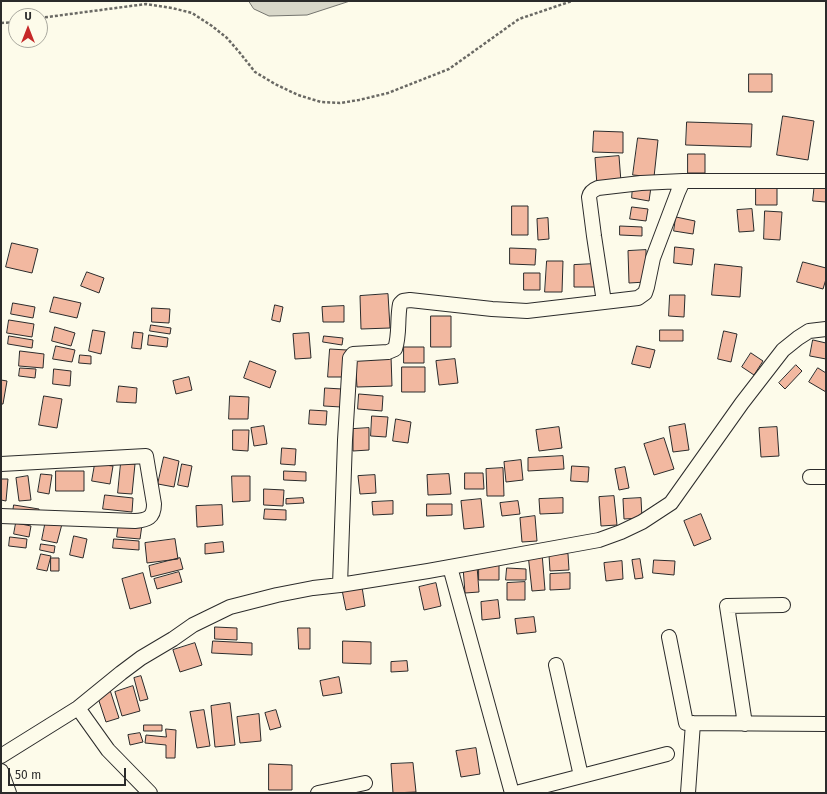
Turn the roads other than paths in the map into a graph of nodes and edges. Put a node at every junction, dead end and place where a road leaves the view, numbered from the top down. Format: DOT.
graph roads {
  1 [pos="683,181"];
  2 [pos="826,181"];
  3 [pos="604,302"];
  4 [pos="826,329"];
  5 [pos="1,464"];
  6 [pos="810,477"];
  7 [pos="826,477"];
  8 [pos="1,516"];
  9 [pos="450,567"];
  10 [pos="340,585"];
  11 [pos="783,605"];
  12 [pos="669,637"];
  13 [pos="556,665"];
  14 [pos="78,708"];
  15 [pos="693,723"];
  16 [pos="744,724"];
  17 [pos="826,724"];
  18 [pos="667,754"];
  19 [pos="1,756"];
  20 [pos="1,771"];
  21 [pos="581,776"];
  22 [pos="365,783"];
  23 [pos="9,793"];
  24 [pos="150,793"];
  25 [pos="318,793"];
  26 [pos="512,793"];
  27 [pos="516,793"];
  28 [pos="688,793"];
  1 -- 2 [label="street"];
  1 -- 3 [label="street"];
  1 -- 3 [label="street"];
  3 -- 10 [label="street"];
  4 -- 9 [label="street"];
  5 -- 8 [label="street"];
  6 -- 7 [label="street"];
  9 -- 10 [label="street"];
  9 -- 26 [label="street"];
  10 -- 14 [label="street"];
  11 -- 16 [label="street"];
  12 -- 15 [label="street"];
  13 -- 21 [label="street"];
  14 -- 19 [label="street"];
  14 -- 24 [label="street"];
  15 -- 16 [label="street"];
  15 -- 28 [label="street"];
  16 -- 17 [label="street"];
  18 -- 21 [label="street"];
  20 -- 23 [label="street"];
  21 -- 27 [label="street"];
  22 -- 25 [label="street"];
}
